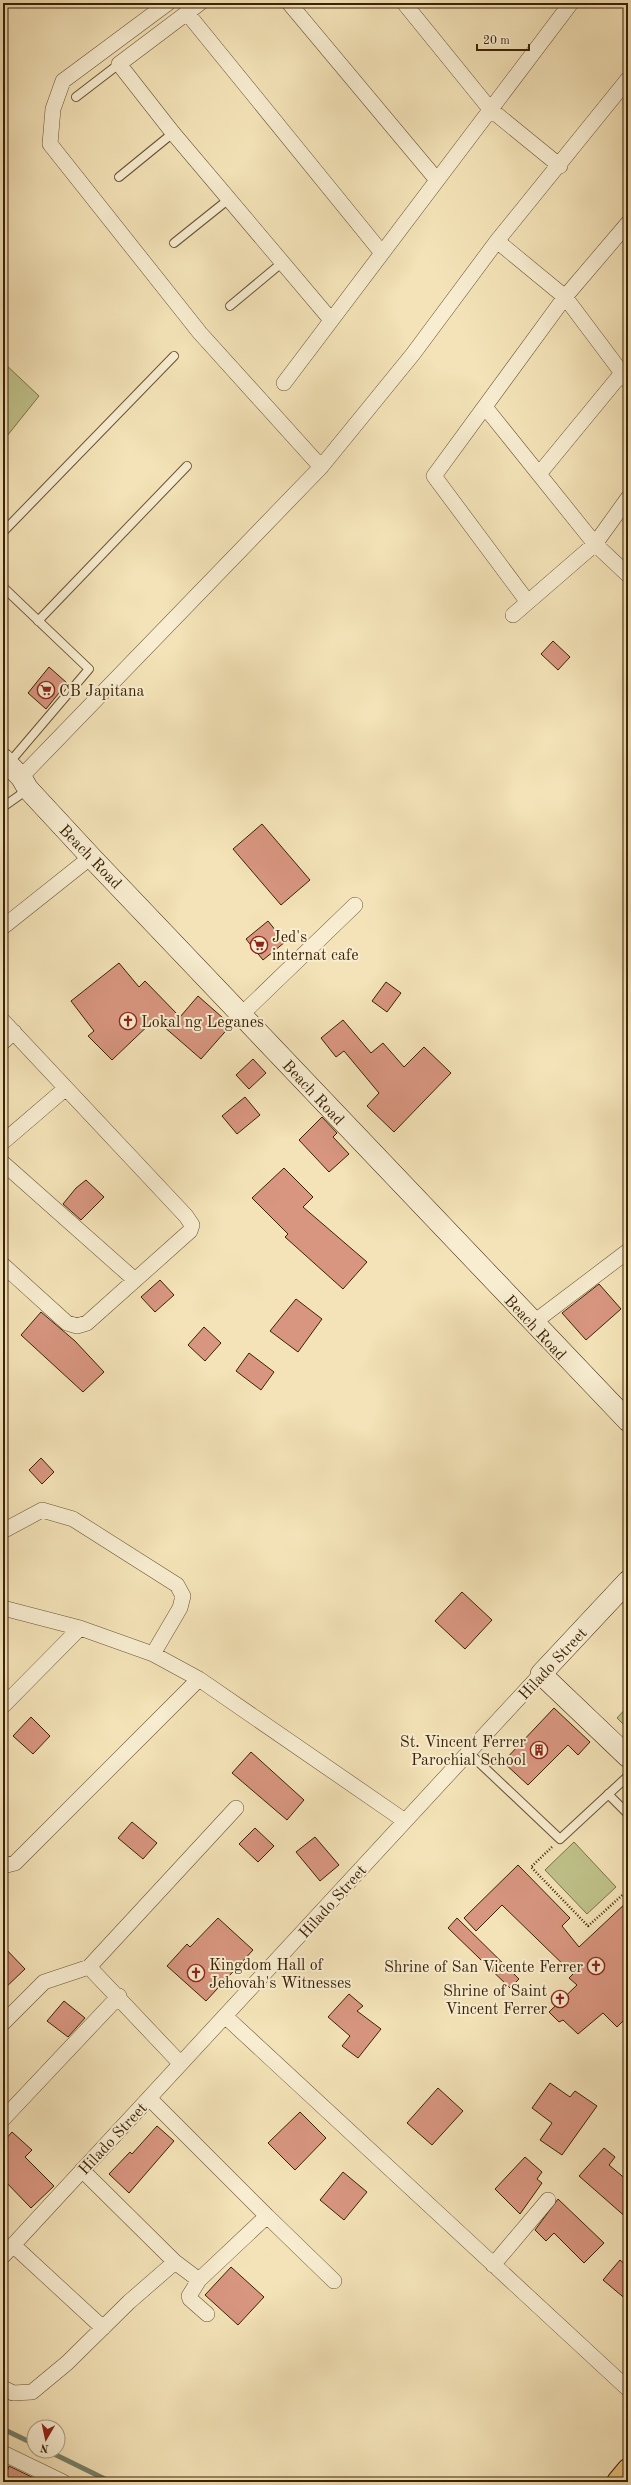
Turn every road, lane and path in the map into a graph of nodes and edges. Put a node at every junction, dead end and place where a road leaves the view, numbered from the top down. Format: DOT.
graph roads {
  1 [pos="168,3"];
  2 [pos="200,3"];
  3 [pos="289,3"];
  4 [pos="404,3"];
  5 [pos="571,3"];
  6 [pos="187,12"];
  7 [pos="119,64"];
  8 [pos="628,80"];
  9 [pos="76,97"];
  10 [pos="490,109"];
  11 [pos="173,133"];
  12 [pos="560,166"];
  13 [pos="119,177"];
  14 [pos="437,180"];
  15 [pos="229,199"];
  16 [pos="627,229"];
  17 [pos="498,241"];
  18 [pos="174,243"];
  19 [pos="382,253"];
  20 [pos="284,261"];
  21 [pos="565,297"];
  22 [pos="230,306"];
  23 [pos="331,320"];
  24 [pos="174,356"];
  25 [pos="625,377"];
  26 [pos="284,383"];
  27 [pos="485,406"];
  28 [pos="187,466"];
  29 [pos="321,467"];
  30 [pos="539,474"];
  31 [pos="628,498"];
  32 [pos="3,532"];
  33 [pos="595,544"];
  34 [pos="628,576"];
  35 [pos="3,587"];
  36 [pos="526,601"];
  37 [pos="513,615"];
  38 [pos="38,622"];
  39 [pos="15,772"];
  40 [pos="3,807"];
  41 [pos="91,857"];
  42 [pos="355,905"];
  43 [pos="3,927"];
  44 [pos="241,1015"];
  45 [pos="3,1021"];
  46 [pos="8,1037"];
  47 [pos="66,1088"];
  48 [pos="3,1142"];
  49 [pos="3,1163"];
  50 [pos="628,1251"];
  51 [pos="3,1266"];
  52 [pos="135,1280"];
  53 [pos="533,1323"];
  54 [pos="628,1422"];
  55 [pos="3,1531"];
  56 [pos="628,1581"];
  57 [pos="3,1608"];
  58 [pos="80,1628"];
  59 [pos="154,1654"];
  60 [pos="541,1674"];
  61 [pos="199,1679"];
  62 [pos="3,1706"];
  63 [pos="469,1753"];
  64 [pos="628,1757"];
  65 [pos="628,1776"];
  66 [pos="608,1794"];
  67 [pos="236,1808"];
  68 [pos="628,1814"];
  69 [pos="405,1821"];
  70 [pos="560,1840"];
  71 [pos="3,1866"];
  72 [pos="628,1890"];
  73 [pos="89,1967"];
  74 [pos="119,1996"];
  75 [pos="226,2017"];
  76 [pos="3,2023"];
  77 [pos="180,2063"];
  78 [pos="149,2098"];
  79 [pos="3,2119"];
  80 [pos="82,2170"];
  81 [pos="548,2200"];
  82 [pos="267,2216"];
  83 [pos="8,2250"];
  84 [pos="175,2262"];
  85 [pos="493,2265"];
  86 [pos="199,2280"];
  87 [pos="334,2282"];
  88 [pos="207,2314"];
  89 [pos="103,2328"];
  90 [pos="3,2388"];
  91 [pos="628,2389"];
  92 [pos="3,2453"];
  93 [pos="628,2470"];
  94 [pos="63,2482"];
  95 [pos="618,2482"];
  1 -- 29 [label="street"];
  2 -- 6 [label="street"];
  3 -- 14 [label="street"];
  4 -- 10 [label="street"];
  5 -- 10 [label="street"];
  6 -- 7 [label="street"];
  6 -- 19 [label="street"];
  7 -- 9 [label="lane"];
  7 -- 11 [label="street"];
  8 -- 12 [label="street"];
  10 -- 12 [label="street"];
  10 -- 14 [label="street"];
  11 -- 13 [label="lane"];
  11 -- 15 [label="street"];
  12 -- 17 [label="street"];
  14 -- 19 [label="street"];
  15 -- 18 [label="lane"];
  15 -- 20 [label="street"];
  16 -- 21 [label="street"];
  17 -- 21 [label="street"];
  17 -- 29 [label="street"];
  19 -- 23 [label="street"];
  20 -- 22 [label="lane"];
  20 -- 23 [label="street"];
  21 -- 25 [label="street"];
  21 -- 27 [label="street"];
  23 -- 26 [label="street"];
  24 -- 32 [label="lane"];
  25 -- 30 [label="street"];
  27 -- 30 [label="street"];
  27 -- 36 [label="street"];
  28 -- 38 [label="lane"];
  29 -- 39 [label="street"];
  30 -- 33 [label="street"];
  31 -- 33 [label="street"];
  33 -- 34 [label="street"];
  33 -- 36 [label="street"];
  35 -- 38 [label="lane"];
  36 -- 37 [label="street"];
  38 -- 39 [label="lane"];
  39 -- 40 [label="lane"];
  39 -- 41 [label="main road, Beach Road"];
  41 -- 43 [label="street"];
  41 -- 44 [label="main road, Beach Road"];
  42 -- 44 [label="street"];
  44 -- 53 [label="main road, Beach Road"];
  45 -- 46 [label="street"];
  46 -- 47 [label="street"];
  47 -- 48 [label="street"];
  47 -- 52 [label="street"];
  49 -- 52 [label="street"];
  50 -- 53 [label="street"];
  51 -- 52 [label="street"];
  53 -- 54 [label="main road, Beach Road"];
  55 -- 59 [label="street"];
  56 -- 60 [label="main road, Hilado Street"];
  57 -- 58 [label="street"];
  58 -- 59 [label="street"];
  58 -- 62 [label="street"];
  59 -- 61 [label="street"];
  60 -- 63 [label="street, Hilado Street"];
  60 -- 64 [label="main road"];
  61 -- 69 [label="street"];
  61 -- 71 [label="street"];
  63 -- 69 [label="street, Hilado Street"];
  63 -- 70 [label="lane"];
  65 -- 66 [label="lane"];
  66 -- 68 [label="lane"];
  66 -- 70 [label="lane"];
  67 -- 73 [label="street"];
  69 -- 75 [label="street, Hilado Street"];
  70 -- 72 [label="path"];
  73 -- 74 [label="street"];
  73 -- 76 [label="street"];
  74 -- 77 [label="street"];
  74 -- 79 [label="street"];
  75 -- 77 [label="street, Hilado Street"];
  75 -- 85 [label="street"];
  77 -- 78 [label="street, Hilado Street"];
  78 -- 80 [label="street, Hilado Street"];
  78 -- 82 [label="street"];
  80 -- 83 [label="street, Hilado Street"];
  80 -- 84 [label="street"];
  81 -- 85 [label="street"];
  82 -- 86 [label="street"];
  82 -- 87 [label="street"];
  83 -- 89 [label="street"];
  84 -- 86 [label="street"];
  84 -- 89 [label="street"];
  85 -- 91 [label="street"];
  86 -- 88 [label="street"];
  89 -- 90 [label="street"];
  92 -- 94 [label="street"];
  93 -- 95 [label="main road"];
}
